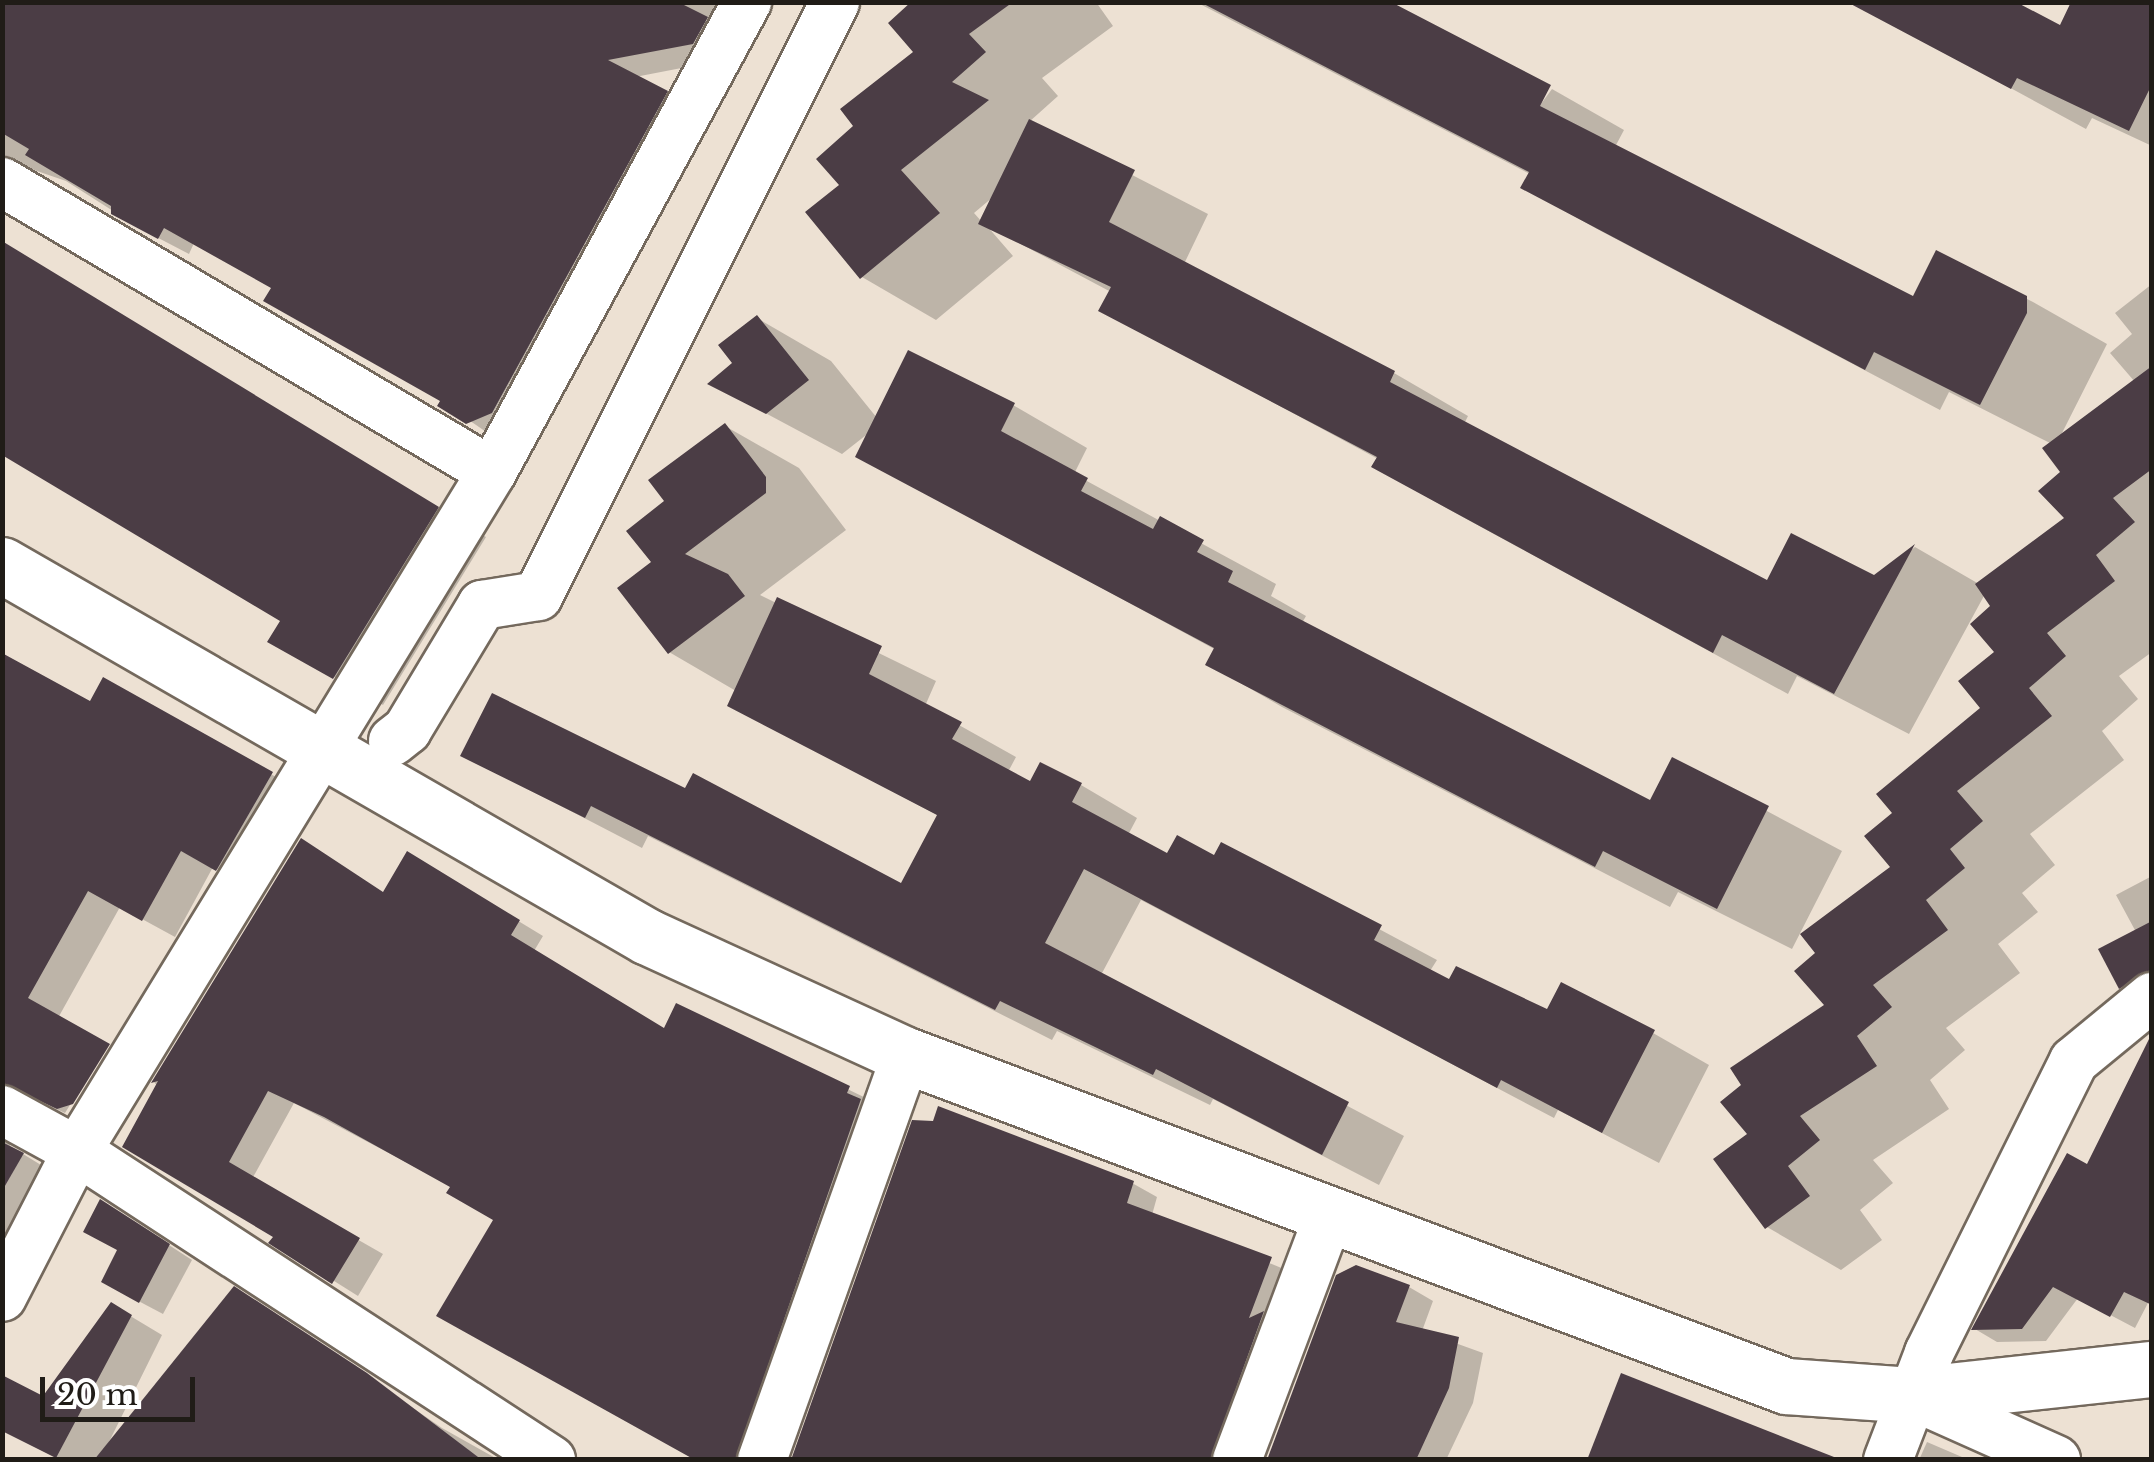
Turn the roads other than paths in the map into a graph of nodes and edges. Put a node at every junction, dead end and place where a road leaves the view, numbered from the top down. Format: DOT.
graph roads {
  1 [pos="835,2"];
  2 [pos="742,4"];
  3 [pos="2,182"];
  4 [pos="492,472"];
  5 [pos="2,564"];
  6 [pos="393,741"];
  7 [pos="324,753"];
  8 [pos="2152,996"];
  9 [pos="906,1055"];
  10 [pos="2,1110"];
  11 [pos="77,1151"];
  12 [pos="1330,1212"];
  13 [pos="2,1297"];
  14 [pos="2152,1369"];
  15 [pos="1911,1395"];
  16 [pos="551,1460"];
  17 [pos="762,1460"];
  18 [pos="1237,1460"];
  19 [pos="1888,1460"];
  20 [pos="2056,1460"];
  1 -- 6 [label="street"];
  2 -- 4 [label="street"];
  3 -- 4 [label="street"];
  4 -- 7 [label="street"];
  5 -- 7 [label="street"];
  7 -- 9 [label="street"];
  7 -- 11 [label="street"];
  8 -- 15 [label="street"];
  9 -- 12 [label="street"];
  9 -- 17 [label="street"];
  10 -- 11 [label="street"];
  11 -- 13 [label="street"];
  11 -- 16 [label="street"];
  12 -- 15 [label="street"];
  12 -- 18 [label="street"];
  14 -- 15 [label="street"];
  15 -- 19 [label="street"];
  15 -- 20 [label="street"];
}
